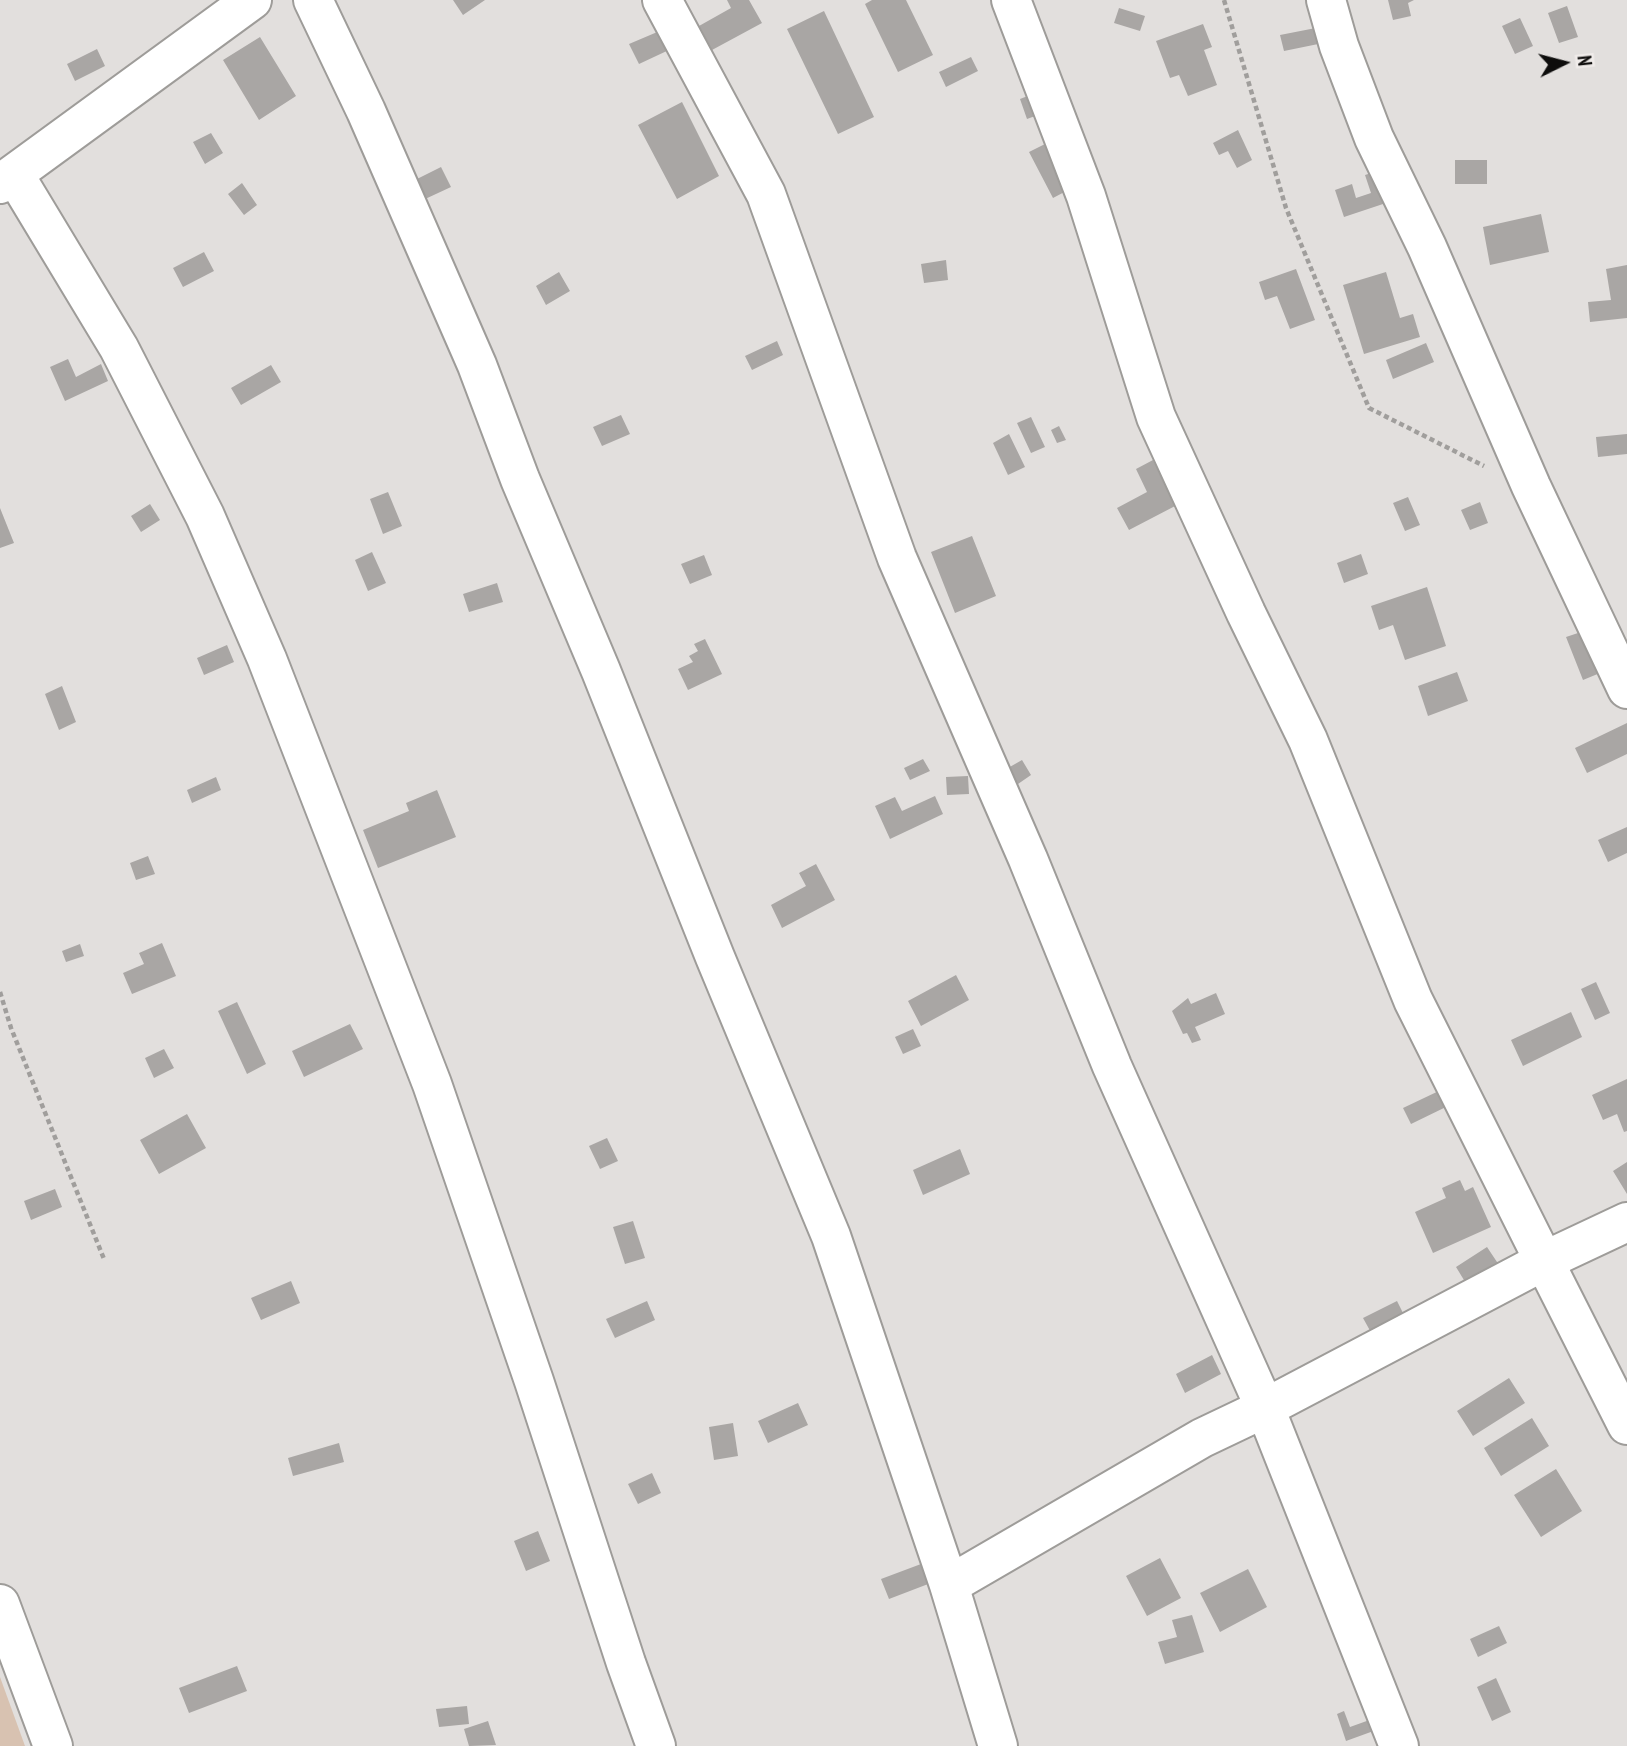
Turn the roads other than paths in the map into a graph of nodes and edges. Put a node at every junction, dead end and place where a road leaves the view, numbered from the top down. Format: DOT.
graph roads {
  1 [pos="252,0"];
  2 [pos="313,0"];
  3 [pos="662,0"];
  4 [pos="1011,0"];
  5 [pos="1326,0"];
  6 [pos="7,179"];
  7 [pos="1627,689"];
  8 [pos="1627,1222"];
  9 [pos="1544,1261"];
  10 [pos="1265,1408"];
  11 [pos="1627,1425"];
  12 [pos="948,1585"];
  13 [pos="0,1604"];
  14 [pos="53,1746"];
  15 [pos="656,1746"];
  16 [pos="998,1746"];
  17 [pos="1399,1746"];
  1 -- 6 [label="street"];
  2 -- 12 [label="street"];
  3 -- 10 [label="street"];
  4 -- 9 [label="street"];
  5 -- 7 [label="street"];
  6 -- 15 [label="street"];
  8 -- 9 [label="street"];
  9 -- 10 [label="street"];
  9 -- 11 [label="street"];
  10 -- 12 [label="street"];
  10 -- 17 [label="street"];
  12 -- 16 [label="street"];
  13 -- 14 [label="street"];
}
